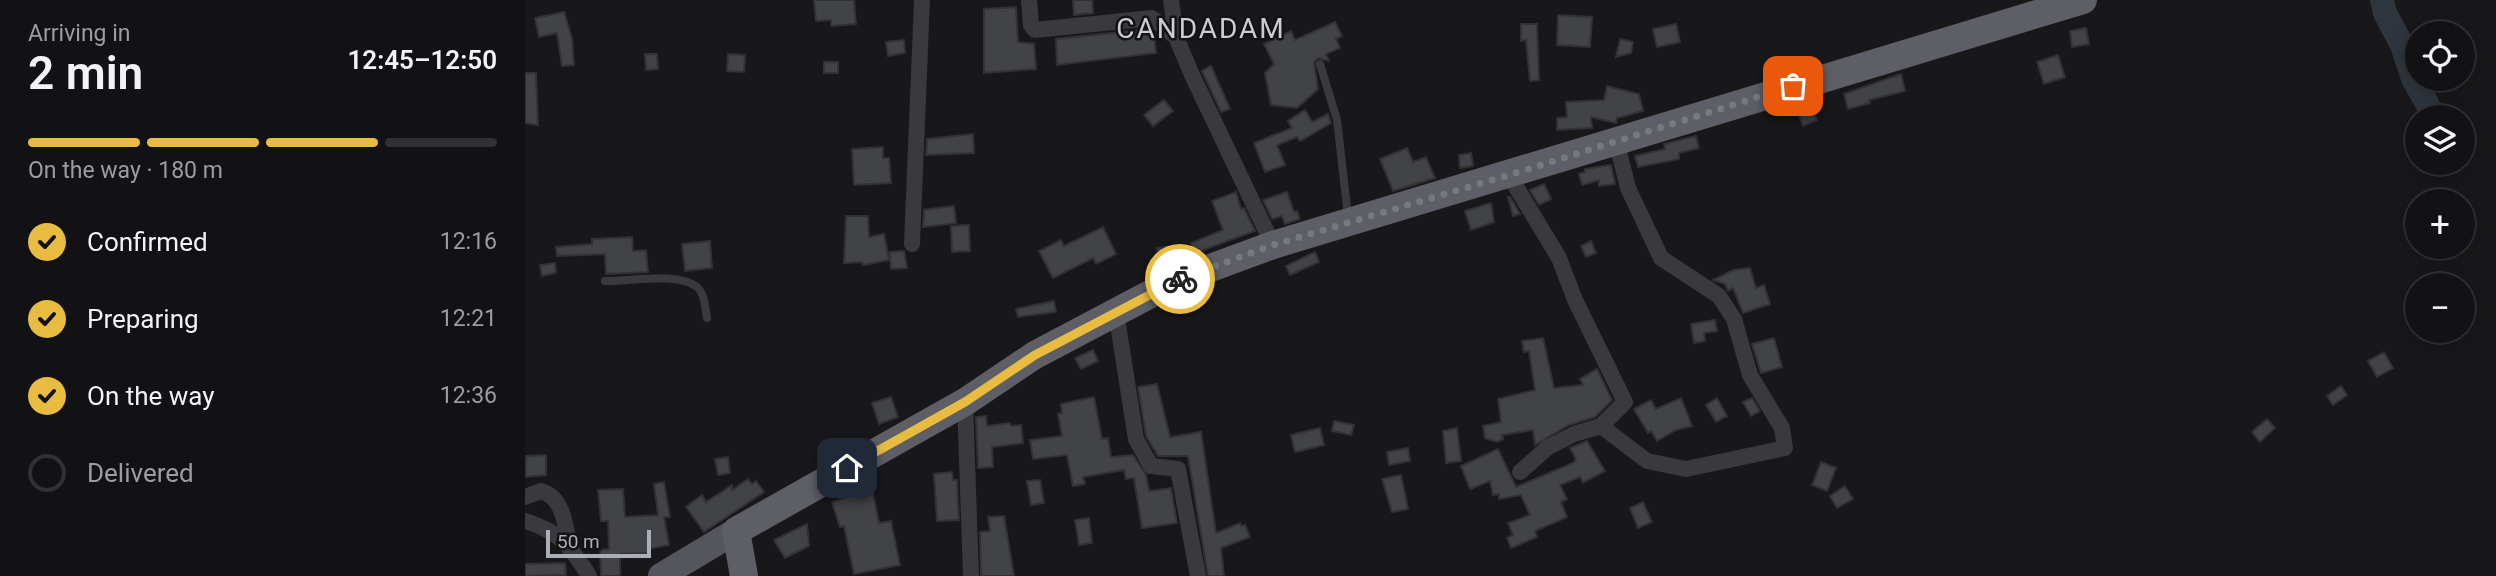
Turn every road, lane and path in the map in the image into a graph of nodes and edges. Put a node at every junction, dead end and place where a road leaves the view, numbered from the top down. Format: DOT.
graph roads {
  1 [pos="922,0"];
  2 [pos="1030,0"];
  3 [pos="1171,0"];
  4 [pos="2083,0"];
  5 [pos="1176,37"];
  6 [pos="1320,64"];
  7 [pos="1616,141"];
  8 [pos="1509,175"];
  9 [pos="1349,222"];
  10 [pos="912,244"];
  11 [pos="1273,245"];
  12 [pos="605,281"];
  13 [pos="1117,312"];
  14 [pos="707,318"];
  15 [pos="965,402"];
  16 [pos="1601,426"];
  17 [pos="1520,472"];
  18 [pos="525,497"];
  19 [pos="525,521"];
  20 [pos="736,531"];
  21 [pos="569,545"];
  22 [pos="589,576"];
  23 [pos="661,576"];
  24 [pos="744,576"];
  25 [pos="971,576"];
  26 [pos="1198,576"];
  1 -- 10 [label="street"];
  2 -- 5 [label="street"];
  3 -- 5 [label="street"];
  4 -- 7 [label="highway"];
  5 -- 11 [label="street"];
  6 -- 9 [label="lane"];
  7 -- 8 [label="highway"];
  7 -- 16 [label="street"];
  8 -- 9 [label="highway"];
  8 -- 16 [label="street"];
  9 -- 11 [label="highway"];
  11 -- 13 [label="highway"];
  12 -- 14 [label="lane"];
  13 -- 15 [label="highway"];
  13 -- 26 [label="street"];
  15 -- 20 [label="highway"];
  15 -- 25 [label="street"];
  16 -- 17 [label="street"];
  18 -- 21 [label="street"];
  19 -- 21 [label="street"];
  20 -- 23 [label="main road"];
  20 -- 24 [label="highway"];
  21 -- 22 [label="street"];
}
